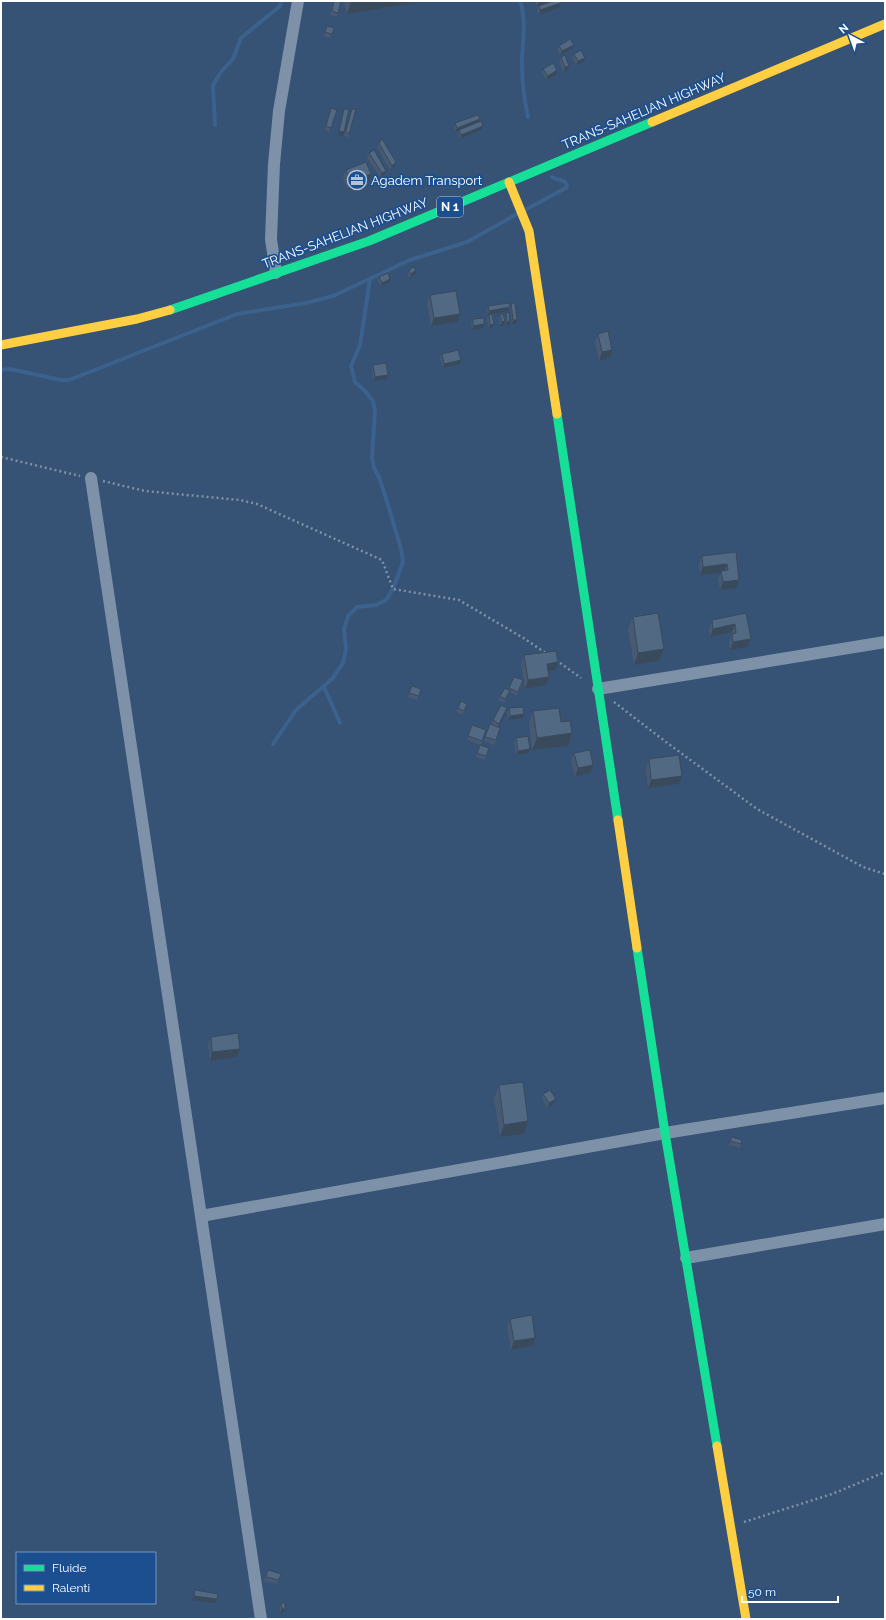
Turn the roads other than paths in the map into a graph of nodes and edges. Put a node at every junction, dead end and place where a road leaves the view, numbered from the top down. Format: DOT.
graph roads {
  1 [pos="298,1"];
  2 [pos="885,24"];
  3 [pos="509,182"];
  4 [pos="276,273"];
  5 [pos="1,346"];
  6 [pos="91,478"];
  7 [pos="885,642"];
  8 [pos="598,689"];
  9 [pos="885,1098"];
  10 [pos="665,1133"];
  11 [pos="201,1216"];
  12 [pos="885,1224"];
  13 [pos="686,1258"];
  14 [pos="261,1619"];
  15 [pos="746,1619"];
  1 -- 4 [label="street"];
  2 -- 3 [label="main road, TRANS-SAHELIAN HIGHWAY / N 1"];
  3 -- 4 [label="main road, TRANS-SAHELIAN HIGHWAY / N 1"];
  3 -- 8 [label="main road"];
  4 -- 5 [label="main road, TRANS-SAHELIAN HIGHWAY / N 1"];
  6 -- 11 [label="street"];
  7 -- 8 [label="street"];
  8 -- 10 [label="main road"];
  9 -- 10 [label="street"];
  10 -- 11 [label="street"];
  10 -- 13 [label="main road"];
  11 -- 14 [label="street"];
  12 -- 13 [label="street"];
  13 -- 15 [label="main road"];
}
